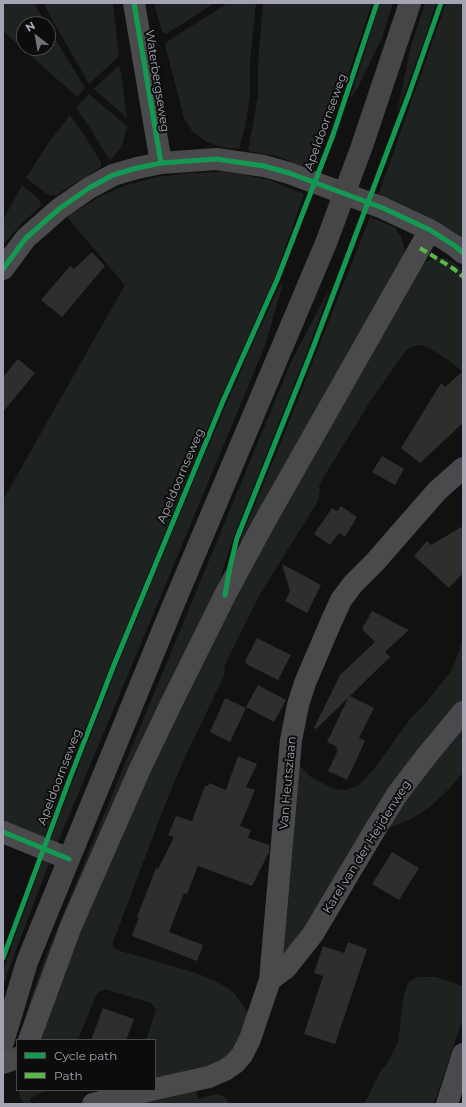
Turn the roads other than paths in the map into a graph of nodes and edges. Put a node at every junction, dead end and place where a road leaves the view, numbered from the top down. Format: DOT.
graph roads {
  1 [pos="134,3"];
  2 [pos="410,3"];
  3 [pos="161,163"];
  4 [pos="430,230"];
  5 [pos="463,253"];
  6 [pos="3,269"];
  7 [pos="463,468"];
  8 [pos="463,712"];
  9 [pos="3,832"];
  10 [pos="69,859"];
  11 [pos="270,980"];
  12 [pos="29,1039"];
  13 [pos="3,1042"];
  14 [pos="463,1054"];
  15 [pos="16,1058"];
  16 [pos="3,1063"];
  17 [pos="156,1089"];
  18 [pos="147,1091"];
  19 [pos="93,1104"];
  20 [pos="447,1104"];
  1 -- 3 [label="street, Waterbergseweg"];
  2 -- 10 [label="main road"];
  3 -- 4 [label="street"];
  3 -- 6 [label="street"];
  4 -- 5 [label="street"];
  4 -- 12 [label="street"];
  7 -- 11 [label="street, Van Heutszlaan"];
  8 -- 11 [label="street, Karel van der Heijdenweg"];
  9 -- 10 [label="street"];
  10 -- 13 [label="main road"];
  11 -- 17 [label="street, Van Heutszlaan"];
  14 -- 20 [label="street"];
  15 -- 16 [label="street"];
  18 -- 19 [label="street"];
}
